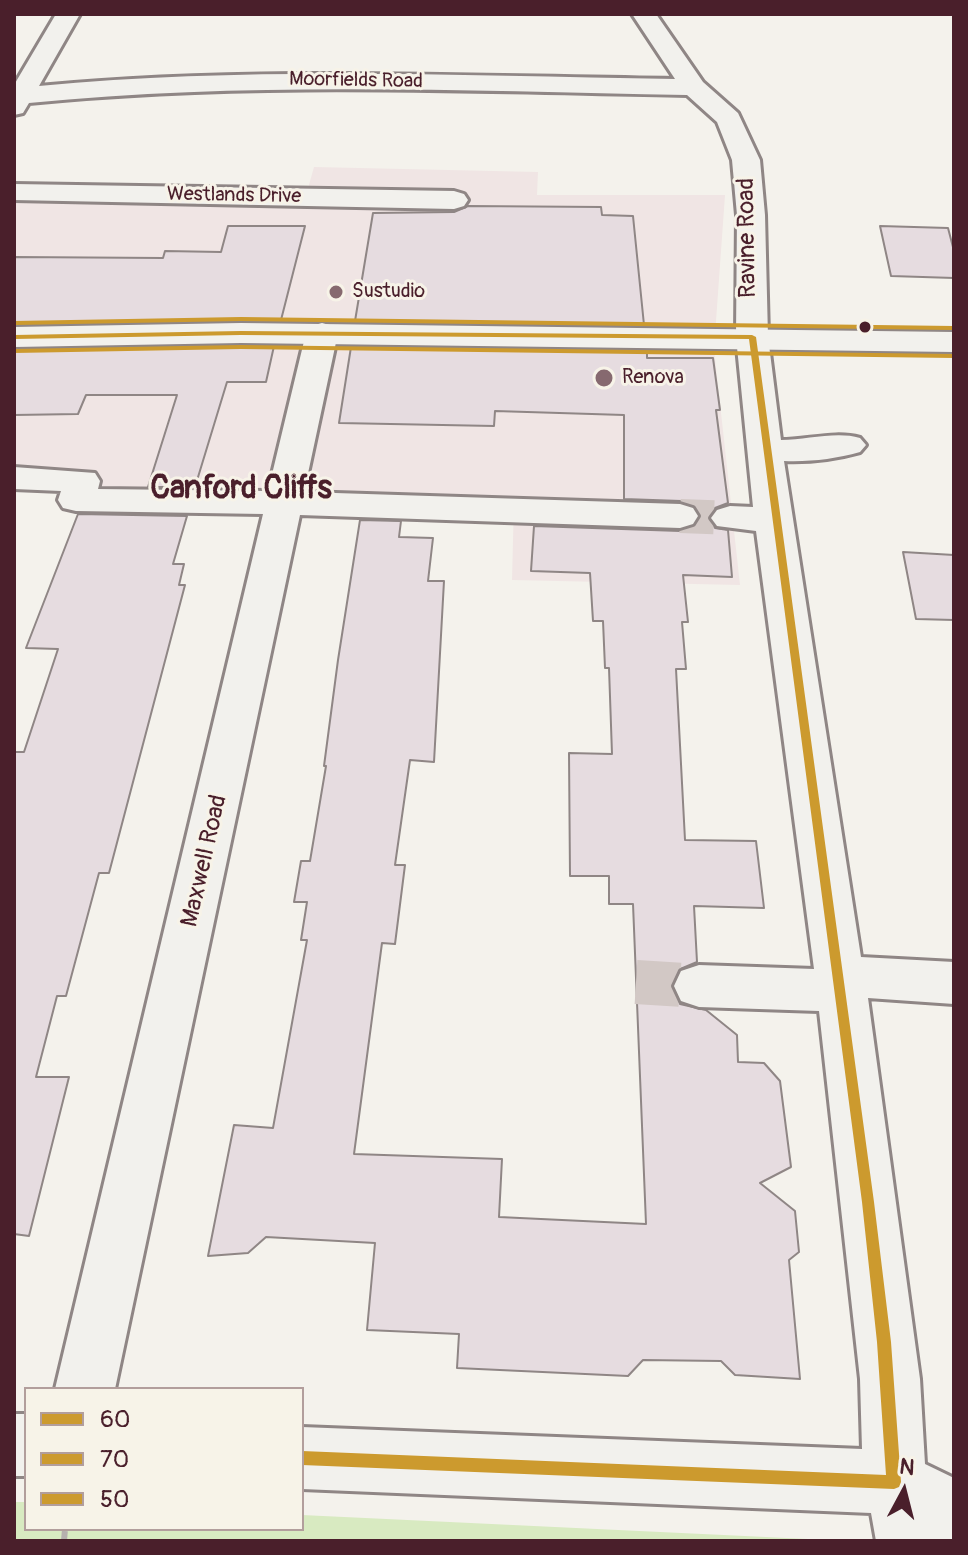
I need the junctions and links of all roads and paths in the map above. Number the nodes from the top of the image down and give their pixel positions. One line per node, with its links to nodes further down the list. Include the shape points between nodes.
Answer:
1 (68, 14): 4 (street)
2 (644, 14): 3 (street, Ravine Road)
3 (694, 87): 4 (street, Moorfields Road, via 277,80 132,85); 9 (street, Ravine Road, via 729,119 746,160)
4 (16, 102)
5 (14, 192): 6 (street, Westlands Drive)
6 (454, 200)
7 (322, 333): 8 (street); 9 (street); 14 (street, Maxwell Road)
8 (14, 337)
9 (752, 337): 10 (street); 12 (street, Ravine Road)
10 (954, 342)
11 (848, 445): 12 (street)
12 (765, 450): 16 (street, Ravine Road, via 752,519)
13 (14, 478): 14 (street, via 82,481 76,500)
14 (284, 503): 15 (street); 19 (street, Maxwell Road)
15 (680, 516)
16 (841, 983): 17 (street); 18 (street); 21 (street, Ravine Road)
17 (954, 983)
18 (699, 986)
19 (85, 1387)
20 (304, 1458): 21 (street)
21 (911, 1511)

